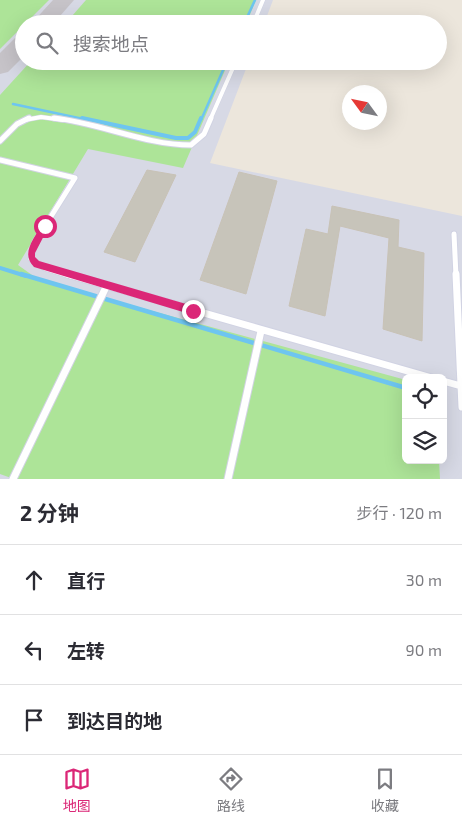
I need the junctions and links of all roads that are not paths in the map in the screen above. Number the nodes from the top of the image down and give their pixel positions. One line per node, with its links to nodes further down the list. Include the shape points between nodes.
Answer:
1 (263, 0): 2 (lane)
2 (257, 15)
3 (232, 70): 4 (lane, via 204,134 191,145 173,145 40,116 22,120)
4 (0, 141)
5 (0, 160): 7 (lane, via 75,178 35,242 31,259 45,268)
6 (454, 234): 11 (lane)
7 (107, 285): 8 (lane); 13 (lane)
8 (262, 331): 9 (lane); 14 (lane)
9 (418, 374)
10 (447, 382): 11 (lane)
11 (461, 386): 12 (lane)
12 (462, 406)
13 (13, 479)
14 (228, 479)

